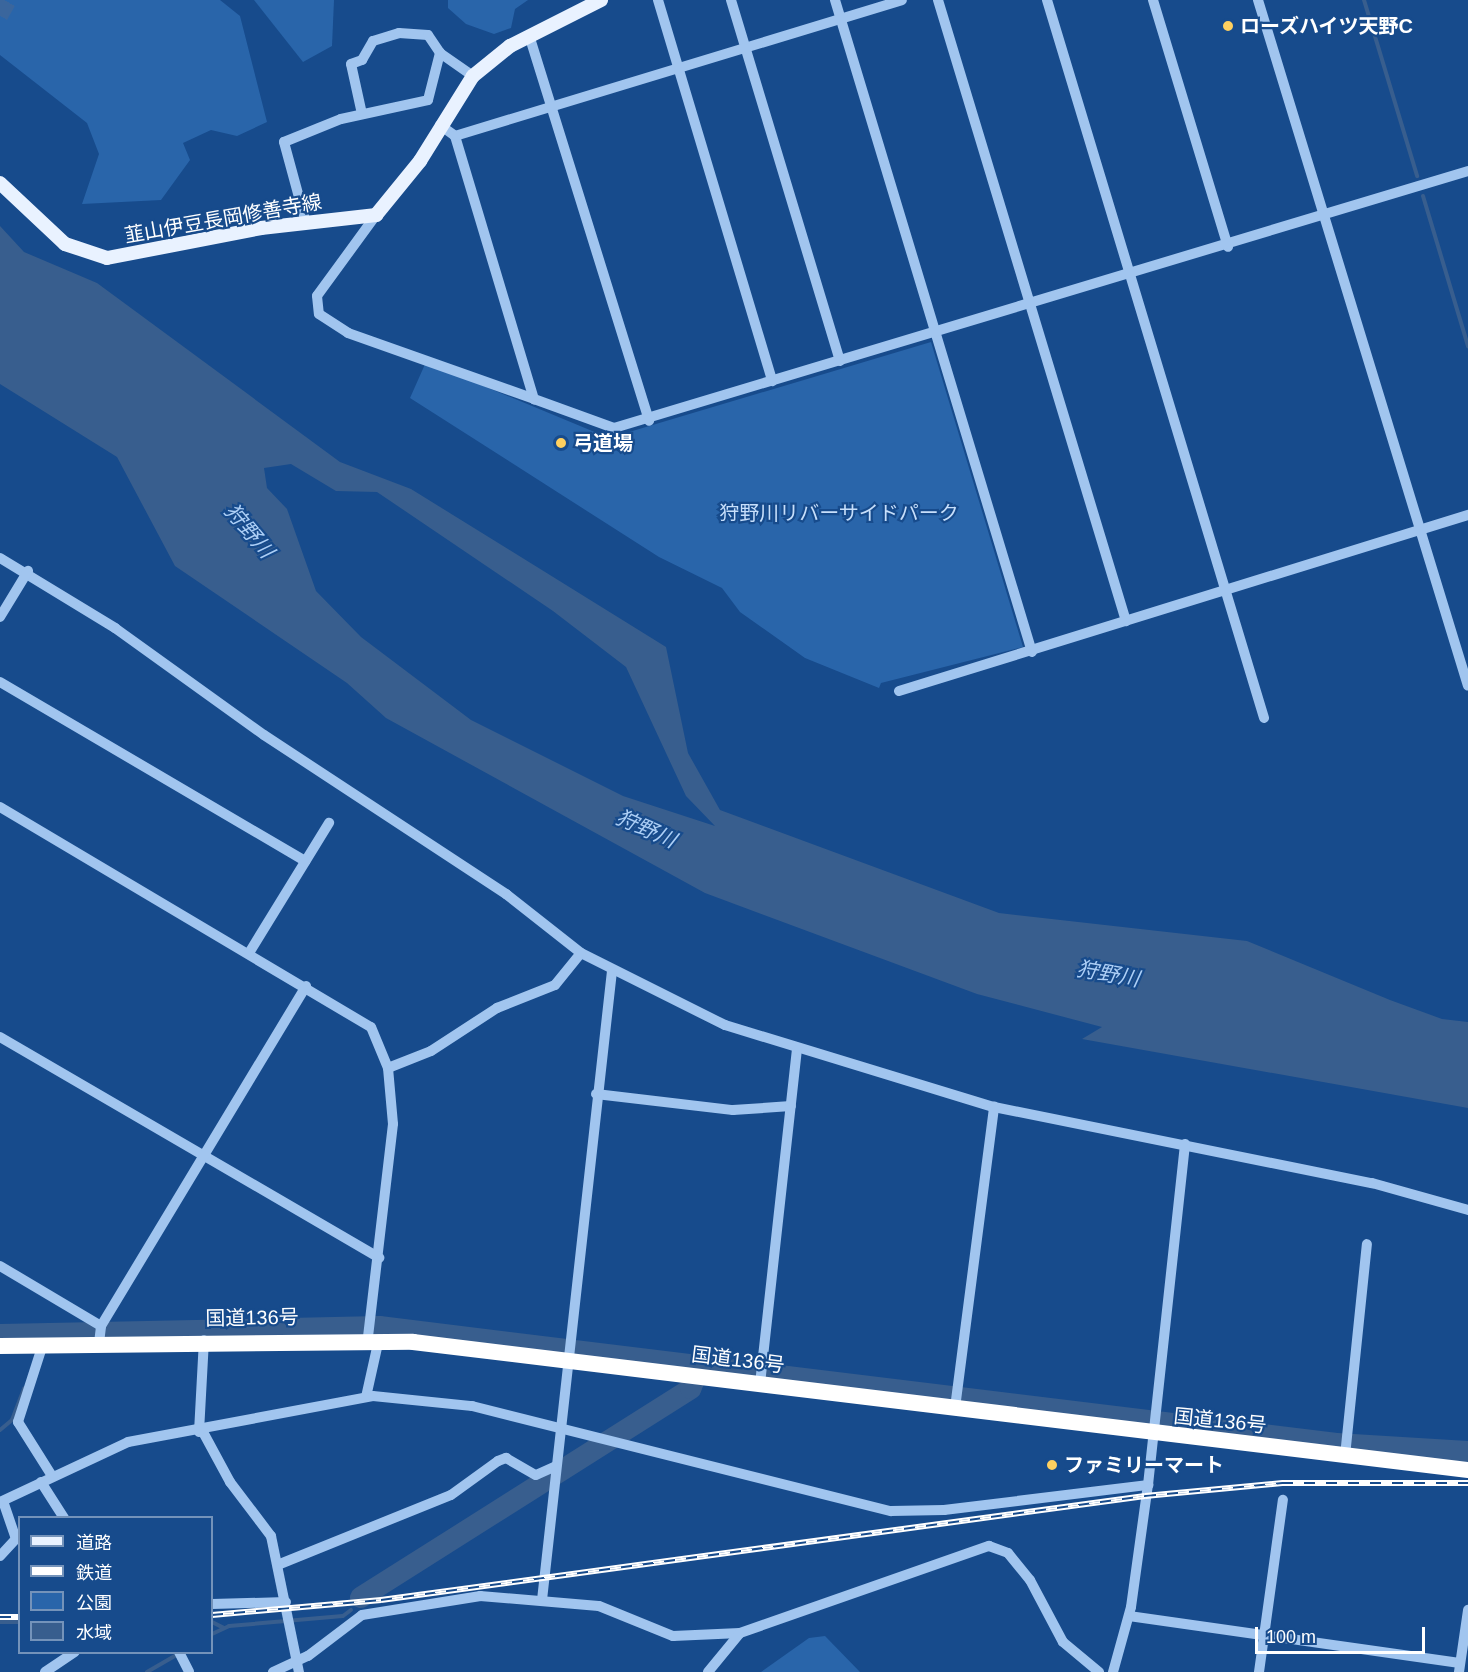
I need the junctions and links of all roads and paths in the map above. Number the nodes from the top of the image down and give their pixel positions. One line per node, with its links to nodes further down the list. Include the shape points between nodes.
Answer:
1 (601, 0): 11 (main road)
2 (658, 0): 14 (street)
3 (731, 0): 12 (street)
4 (835, 0): 10 (street)
5 (902, 0): 10 (street)
6 (938, 0): 27 (street)
7 (1047, 0): 26 (street)
8 (1153, 0): 25 (street)
9 (1258, 0): 23 (street)
10 (841, 20): 12 (street); 28 (street)
11 (529, 36): 15 (main road); 16 (street)
12 (746, 49): 14 (street); 29 (street)
13 (440, 52): 15 (street); 17 (street, via 428,100); 17 (street, via 428,36 399,33 373,41 362,60 351,64)
14 (678, 69): 16 (street); 30 (street)
15 (473, 75): 18 (main road)
16 (551, 107): 19 (street); 32 (street)
17 (362, 114): 24 (street, via 284,142)
18 (440, 125): 19 (street); 22 (main road, via 420,161)
19 (455, 136): 31 (street)
20 (1468, 171): 23 (street)
21 (0, 183): 24 (main road, 韮山伊豆長岡修善寺線, via 51,234 94,256 120,258)
22 (376, 215): 24 (main road, 韮山伊豆長岡修善寺線); 31 (street, via 315,301 319,314 348,333)
23 (1325, 215): 25 (street); 34 (street)
24 (306, 222)
25 (1228, 247): 26 (street)
26 (1130, 276): 27 (street); 37 (street)
27 (1031, 304): 28 (street); 39 (street)
28 (936, 333): 29 (street); 40 (street)
29 (840, 361): 30 (street)
30 (772, 381): 32 (street)
31 (534, 399): 32 (street, via 610,427)
32 (649, 421)
33 (1468, 515): 34 (street)
34 (1419, 529): 37 (street); 42 (street)
35 (0, 558): 36 (street)
36 (28, 571): 38 (street); 49 (street, via 506,894)
37 (1225, 591): 39 (street); 44 (street)
38 (0, 617)
39 (1126, 621): 40 (street)
40 (1032, 652): 43 (street)
41 (0, 682): 47 (street)
42 (1468, 686)
43 (899, 691)
44 (1264, 718)
45 (0, 807): 48 (street)
46 (329, 824): 47 (street)
47 (305, 861): 48 (street)
48 (249, 953): 51 (street)
49 (581, 953): 50 (street); 54 (street, via 555,985 497,1008 431,1051)
50 (612, 971): 53 (street, via 725,1025); 55 (street)
51 (306, 986): 54 (street, via 371,1027); 59 (street)
52 (0, 1036): 59 (street)
53 (797, 1050): 56 (street); 57 (street)
54 (388, 1068): 62 (street, via 393,1128)
55 (596, 1094): 56 (street, via 732,1110); 69 (street)
56 (791, 1106): 70 (street)
57 (994, 1107): 58 (street); 72 (street)
58 (1185, 1144): 60 (street, via 1372,1183); 73 (street)
59 (202, 1155): 62 (street); 64 (street)
60 (1468, 1210)
61 (1367, 1244): 76 (street)
62 (379, 1258): 65 (street)
63 (0, 1266): 64 (street)
64 (100, 1334): 66 (highway, 国道136号); 67 (highway, 国道136号)
65 (373, 1339): 66 (highway, 国道136号); 69 (highway, 国道136号); 71 (street)
66 (204, 1340): 75 (street)
67 (43, 1344): 68 (highway, 国道136号); 79 (street, via 18,1422)
68 (0, 1346)
69 (567, 1358): 70 (highway, 国道136号); 74 (street)
70 (760, 1384): 72 (highway, 国道136号)
71 (366, 1397): 74 (street, via 472,1406); 75 (street)
72 (955, 1408): 73 (highway, 国道136号)
73 (1155, 1423): 76 (highway, 国道136号); 81 (street)
74 (560, 1430): 77 (street); 81 (street, via 891,1511 944,1510)
75 (201, 1432): 79 (street, via 128,1442); 86 (street, via 230,1482 265,1523)
76 (1345, 1456): 78 (highway, 国道136号)
77 (556, 1466): 86 (street, via 536,1475 506,1458 452,1495); 87 (street)
78 (1468, 1470)
79 (52, 1476): 80 (street)
80 (42, 1482): 83 (street); 84 (street)
81 (1148, 1485): 91 (street)
82 (1283, 1500): 93 (street)
83 (1, 1501): 85 (street, via 16,1539)
84 (63, 1516)
85 (0, 1556)
86 (280, 1564): 88 (street)
87 (542, 1600): 92 (street, via 598,1606 660,1634); 96 (street, via 480,1596 371,1612)
88 (286, 1602): 89 (street); 96 (street)
89 (213, 1604)
90 (1468, 1610): 97 (street)
91 (1129, 1616): 93 (street); 103 (street)
92 (740, 1633): 101 (street); 102 (street, via 905,1579 977,1549 999,1547 1030,1580 1063,1642)
93 (1264, 1635): 97 (street); 104 (street)
94 (73, 1654): 98 (street)
95 (181, 1655): 99 (street)
96 (297, 1667): 100 (street)
97 (1460, 1667)
98 (45, 1672)
99 (189, 1672)
100 (273, 1672)
101 (708, 1672)
102 (1099, 1672)
103 (1113, 1672)
104 (1259, 1672)

